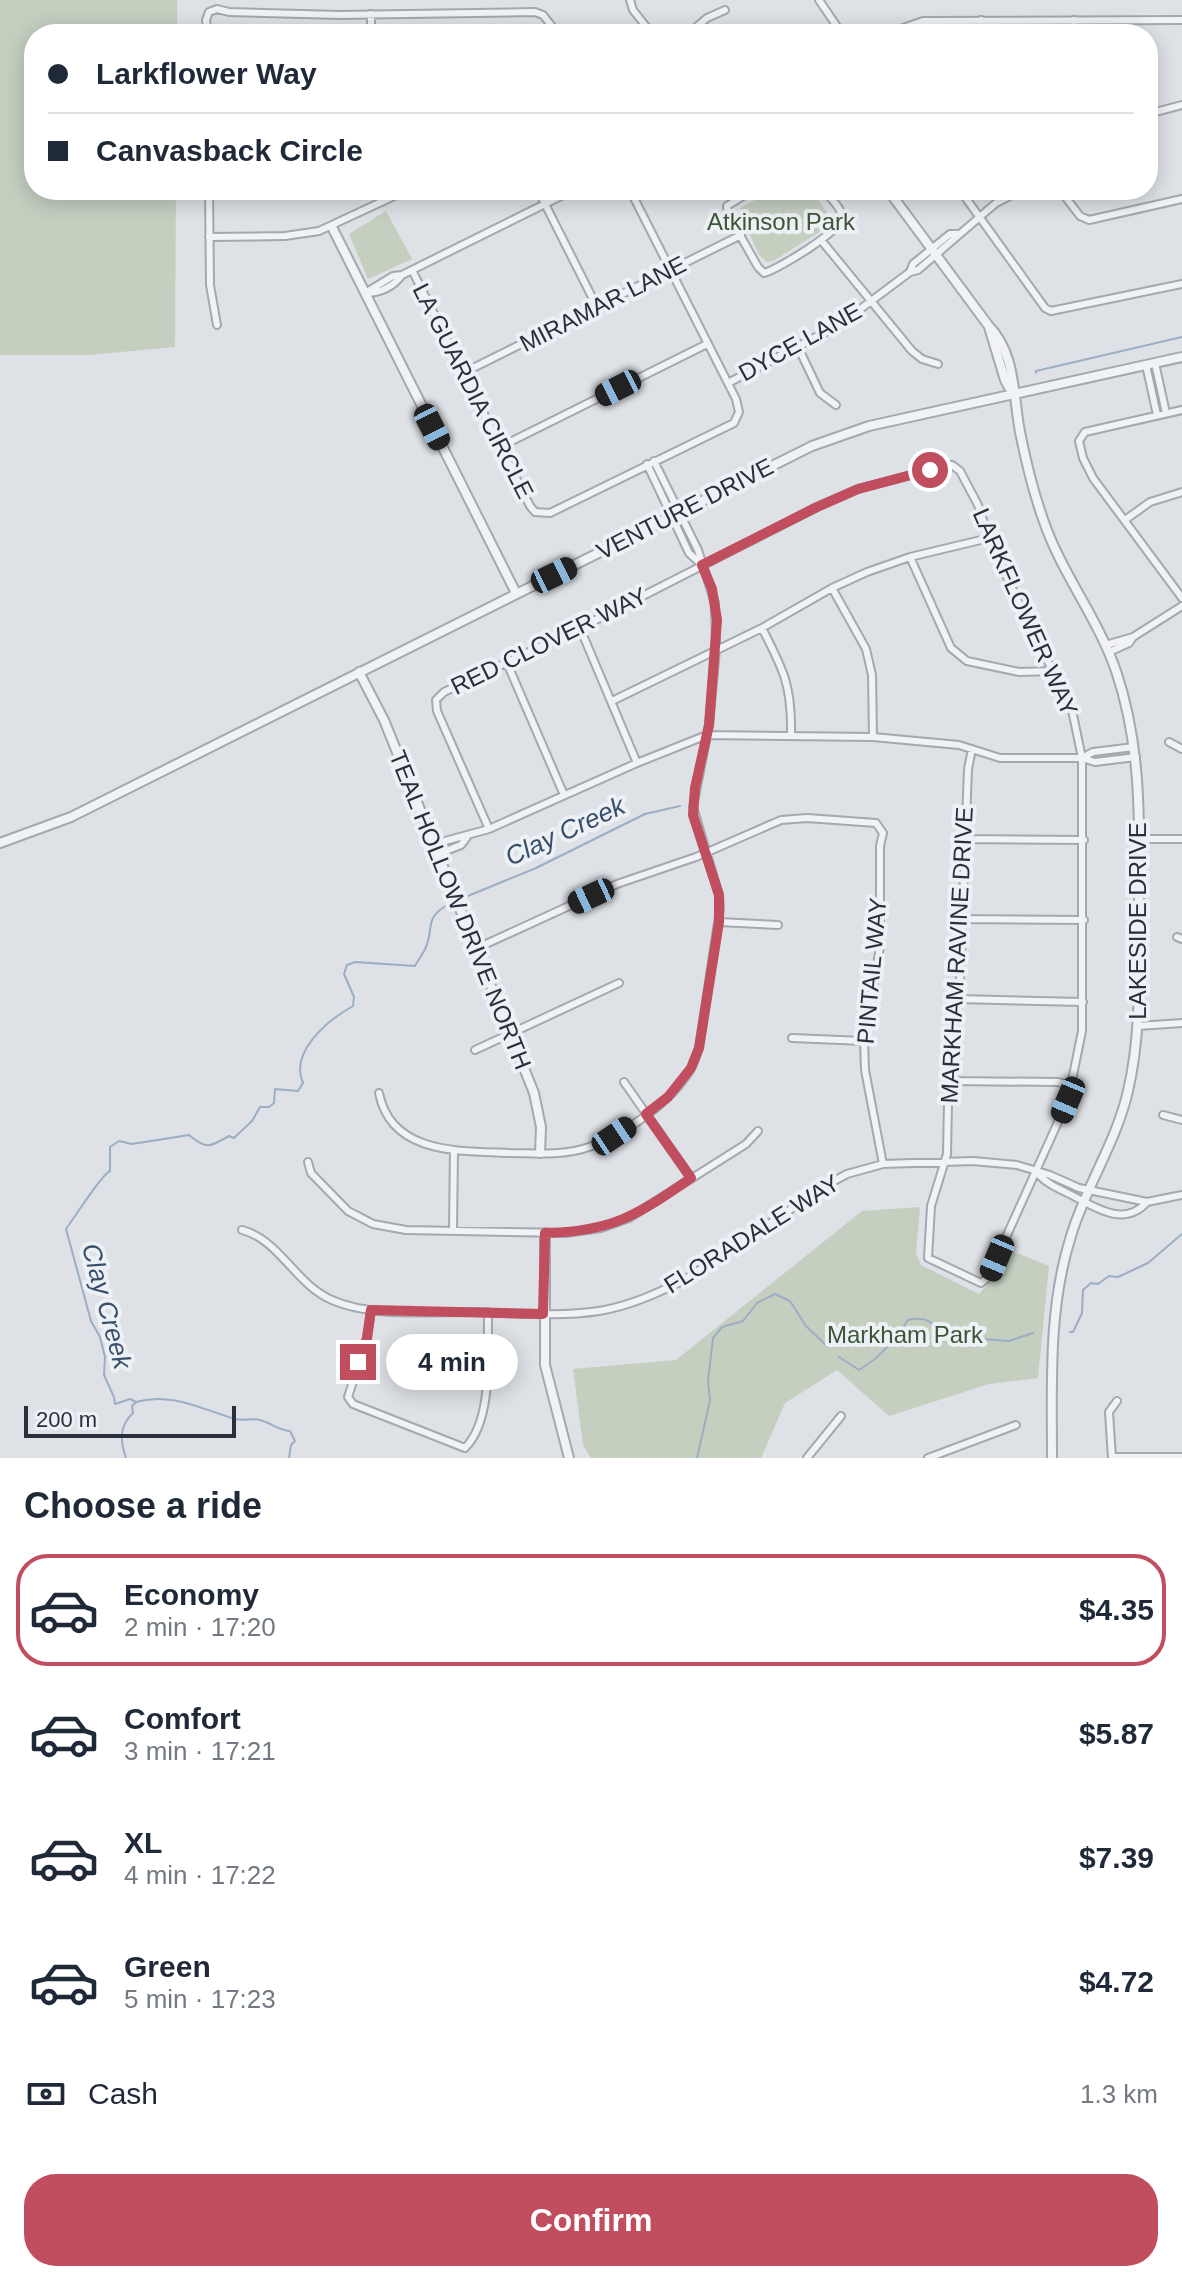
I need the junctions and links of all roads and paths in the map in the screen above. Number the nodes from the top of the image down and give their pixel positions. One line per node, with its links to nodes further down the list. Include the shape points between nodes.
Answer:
1 (630, 0): 11 (street)
2 (819, 0): 13 (street)
3 (725, 10): 12 (street)
4 (371, 14): 8 (street, via 217,9 209,12); 9 (street); 10 (street, via 535,12)
5 (981, 20): 6 (street); 14 (street); 15 (street)
6 (1074, 20): 7 (street); 16 (street)
7 (1182, 20)
8 (207, 24)
9 (371, 24)
10 (550, 24)
11 (644, 24)
12 (700, 24)
13 (835, 24)
14 (914, 24)
15 (981, 24)
16 (1074, 24)
17 (1182, 105): 18 (street)
18 (1158, 111)
19 (1182, 199): 30 (street, via 1089,220)
20 (209, 200): 36 (street)
21 (386, 200): 31 (street)
22 (543, 200): 32 (street)
23 (553, 200): 32 (street)
24 (635, 200): 40 (street, LA GUARDIA CIRCLE)
25 (737, 200): 35 (street, via 727,206)
26 (832, 200): 37 (street, via 842,218)
27 (896, 200): 38 (street, LAKESIDE DRIVE)
28 (967, 200): 33 (street)
29 (1002, 200): 33 (street)
30 (1068, 200)
31 (382, 202): 34 (street)
32 (545, 204): 39 (street); 44 (street)
33 (979, 216): 38 (street); 41 (street, via 1051,311)
34 (332, 227): 36 (street, via 300,234); 42 (street)
35 (741, 235): 37 (street, via 764,273); 40 (street, MIRAMAR LANE)
36 (209, 237): 45 (street)
37 (821, 240): 43 (street)
38 (934, 251): 43 (street, DYCE LANE); 53 (street, LAKESIDE DRIVE, via 1000,337 1013,378)
39 (412, 270): 42 (street); 51 (street, LA GUARDIA CIRCLE)
40 (671, 270): 44 (street, MIRAMAR LANE); 46 (street, LA GUARDIA CIRCLE)
41 (1182, 284)
42 (365, 293): 67 (street)
43 (872, 302): 47 (street, DYCE LANE); 49 (street, via 912,351)
44 (597, 307): 51 (street, MIRAMAR LANE)
45 (217, 325)
46 (707, 344): 52 (street, LA GUARDIA CIRCLE); 58 (street)
47 (798, 347): 52 (street, DYCE LANE); 54 (street, via 820,393)
48 (1182, 357): 50 (street, VENTURE DRIVE)
49 (938, 364)
50 (1150, 364): 53 (street, VENTURE DRIVE); 56 (street); 57 (street)
51 (465, 372): 58 (street, LA GUARDIA CIRCLE)
52 (728, 383): 59 (street, LA GUARDIA CIRCLE, via 739,407 734,423)
53 (1012, 394): 61 (street, VENTURE DRIVE, via 846,433); 73 (street, LAKESIDE DRIVE, via 1046,527)
54 (836, 405)
55 (1182, 410): 56 (street)
56 (1166, 413): 57 (street)
57 (1157, 415): 62 (street, via 1080,435 1080,449 1093,478)
58 (500, 447): 59 (street, LA GUARDIA CIRCLE, via 530,506 543,514)
59 (650, 463): 61 (street)
60 (1182, 492): 62 (street, via 1150,502)
61 (675, 514): 65 (street, via 689,553); 67 (street, VENTURE DRIVE)
62 (1125, 520): 68 (street)
63 (989, 538): 64 (street); 65 (street, LARKFLOWER WAY, via 960,471 940,465 858,489); 75 (street, LARKFLOWER WAY)
64 (910, 557): 66 (street); 75 (street, via 951,648 967,661 1019,672)
65 (702, 565): 70 (street, RED CLOVER WAY); 72 (street, via 715,603)
66 (832, 588): 71 (street); 80 (street, via 866,649)
67 (516, 593): 76 (street, VENTURE DRIVE)
68 (1182, 598)
69 (1182, 606): 73 (street, via 1129,643)
70 (580, 628): 74 (street, RED CLOVER WAY); 77 (street)
71 (762, 628): 72 (street); 79 (street, via 787,679)
72 (716, 649): 77 (street); 78 (street)
73 (1108, 649): 82 (street, LAKESIDE DRIVE)
74 (507, 663): 88 (street); 89 (street, RED CLOVER WAY, via 436,700)
75 (1054, 671): 86 (street, LARKFLOWER WAY, via 1072,710)
76 (359, 672): 95 (street, VENTURE DRIVE, via 71,817); 96 (street, TEAL HOLLOW DRIVE NORTH)
77 (612, 701): 87 (street)
78 (707, 735): 79 (street); 87 (street); 98 (street, via 693,807)
79 (791, 735): 80 (street)
80 (873, 737): 83 (street)
81 (1169, 742): 84 (street)
82 (1134, 747): 85 (street, LAKESIDE DRIVE); 86 (street)
83 (972, 749): 86 (street, via 1000,758); 91 (street, MARKHAM RAVINE DRIVE)
84 (1182, 749)
85 (1136, 757): 86 (street, via 1095,762); 92 (street, LAKESIDE DRIVE)
86 (1082, 758): 94 (street, LARKFLOWER WAY)
87 (637, 763): 88 (street)
88 (564, 795): 89 (street)
89 (489, 829): 90 (street)
90 (467, 837): 96 (street); 97 (street)
91 (966, 839): 94 (street); 99 (street, MARKHAM RAVINE DRIVE)
92 (1139, 839): 93 (street); 108 (street, LAKESIDE DRIVE)
93 (1182, 839)
94 (1084, 840): 100 (street, LARKFLOWER WAY)
95 (0, 843)
96 (434, 844): 97 (street, TEAL HOLLOW DRIVE NORTH)
97 (438, 854): 103 (street, TEAL HOLLOW DRIVE NORTH)
98 (705, 854): 101 (street, via 719,895); 103 (street, via 617,884); 111 (street, PINTAIL WAY, via 793,818 880,826 880,947)
99 (963, 919): 100 (street); 105 (street, MARKHAM RAVINE DRIVE)
100 (1084, 920): 106 (street, LARKFLOWER WAY)
101 (719, 922): 102 (street); 117 (street, via 699,1048 668,1097)
102 (778, 925)
103 (475, 949): 109 (street, TEAL HOLLOW DRIVE NORTH)
104 (619, 983): 109 (street)
105 (957, 999): 106 (street); 113 (street, MARKHAM RAVINE DRIVE)
106 (1083, 1002): 115 (street, LARKFLOWER WAY)
107 (1182, 1023): 108 (street)
108 (1138, 1026): 128 (street, LAKESIDE DRIVE, via 1123,1109)
109 (509, 1033): 112 (street); 122 (street, TEAL HOLLOW DRIVE NORTH, via 539,1112)
110 (792, 1038): 111 (street)
111 (864, 1041): 125 (street, PINTAIL WAY)
112 (475, 1050)
113 (948, 1081): 115 (street); 124 (street, MARKHAM RAVINE DRIVE)
114 (624, 1082): 117 (street)
115 (1072, 1086): 126 (street, LARKFLOWER WAY)
116 (379, 1093): 121 (street, via 382,1111 402,1131)
117 (646, 1114): 122 (street, via 587,1148); 127 (street)
118 (1163, 1115): 119 (street)
119 (1182, 1120)
120 (758, 1131): 127 (street)
121 (454, 1151): 122 (street); 133 (street)
122 (540, 1153)
123 (308, 1162): 133 (street, via 311,1173 360,1218 390,1228)
124 (946, 1162): 125 (street, FLORADALE WAY); 126 (street, FLORADALE WAY, via 1017,1165); 126 (street, MARKHAM RAVINE DRIVE, via 931,1206 928,1258 981,1283)
125 (883, 1164): 137 (street, FLORADALE WAY, via 832,1182 650,1297 600,1311)
126 (1036, 1173): 128 (street, FLORADALE WAY); 130 (street, FLORADALE WAY)
127 (691, 1178): 134 (street, via 615,1224)
128 (1090, 1190): 130 (street, LAKESIDE DRIVE); 131 (street, FLORADALE WAY)
129 (1182, 1195): 131 (street, FLORADALE WAY)
130 (1084, 1202): 131 (street, FLORADALE WAY, via 1115,1215 1139,1210); 145 (street, LAKESIDE DRIVE, via 1056,1300)
131 (1147, 1202)
132 (242, 1230): 135 (street, FLORADALE WAY, via 258,1234 321,1294)
133 (453, 1230): 134 (street)
134 (545, 1233): 137 (street)
135 (371, 1310): 136 (street, FLORADALE WAY); 136 (street, via 348,1397 353,1404 465,1448 485,1404)
136 (488, 1312): 137 (street, FLORADALE WAY)
137 (543, 1314): 142 (street, via 545,1365)
138 (1117, 1401): 146 (street, via 1109,1412)
139 (841, 1416): 143 (street)
140 (1016, 1425): 144 (street)
141 (1182, 1457): 146 (street)
142 (569, 1458)
143 (807, 1458)
144 (928, 1458)
145 (1052, 1458)
146 (1112, 1458)

